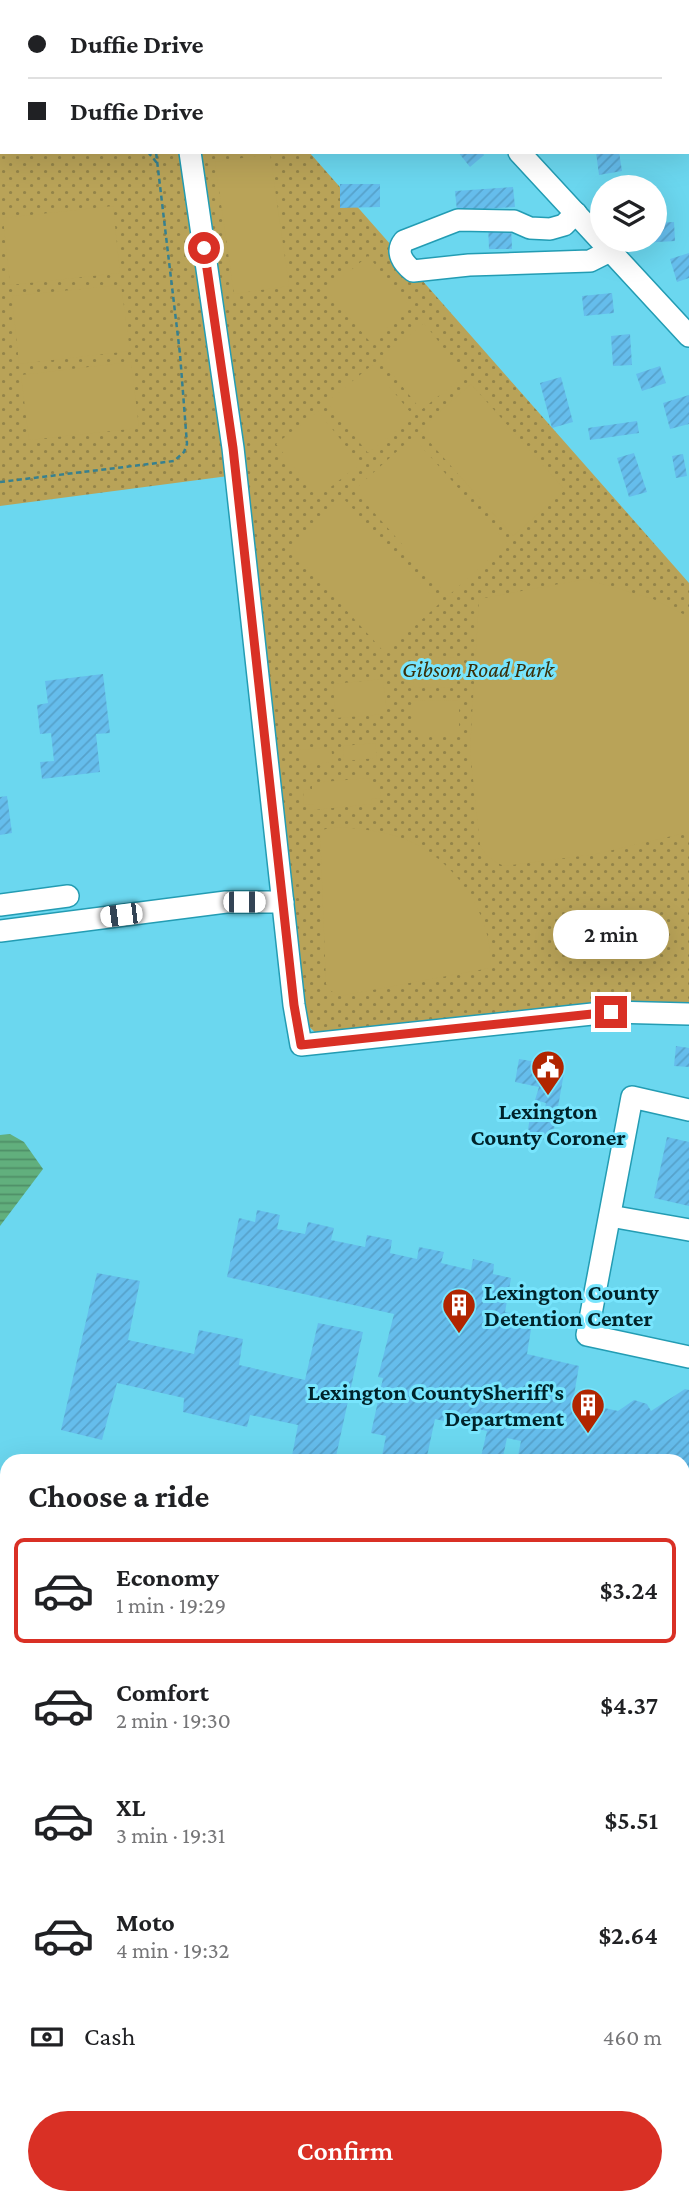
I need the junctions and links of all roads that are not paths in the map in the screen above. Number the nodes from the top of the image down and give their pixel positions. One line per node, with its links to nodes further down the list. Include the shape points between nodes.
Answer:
1 (190, 154): 11 (street, via 233,448)
2 (521, 154): 3 (street)
3 (576, 214): 4 (street, via 565,225); 5 (street)
4 (530, 228): 8 (street, via 528,247); 8 (street, via 514,221 458,220 404,241 400,254 413,271)
5 (590, 229)
6 (608, 252): 8 (street, via 590,261)
7 (611, 252): 9 (street)
8 (535, 264)
9 (689, 336)
10 (68, 896): 12 (street)
11 (283, 902): 13 (street, via 215,903); 14 (street, via 301,1045 611,1012)
12 (0, 905)
13 (0, 931)
14 (689, 1014)
15 (689, 1110): 16 (street, via 632,1097)
16 (610, 1216): 17 (street); 18 (street, via 587,1335)
17 (689, 1230)
18 (689, 1357)

